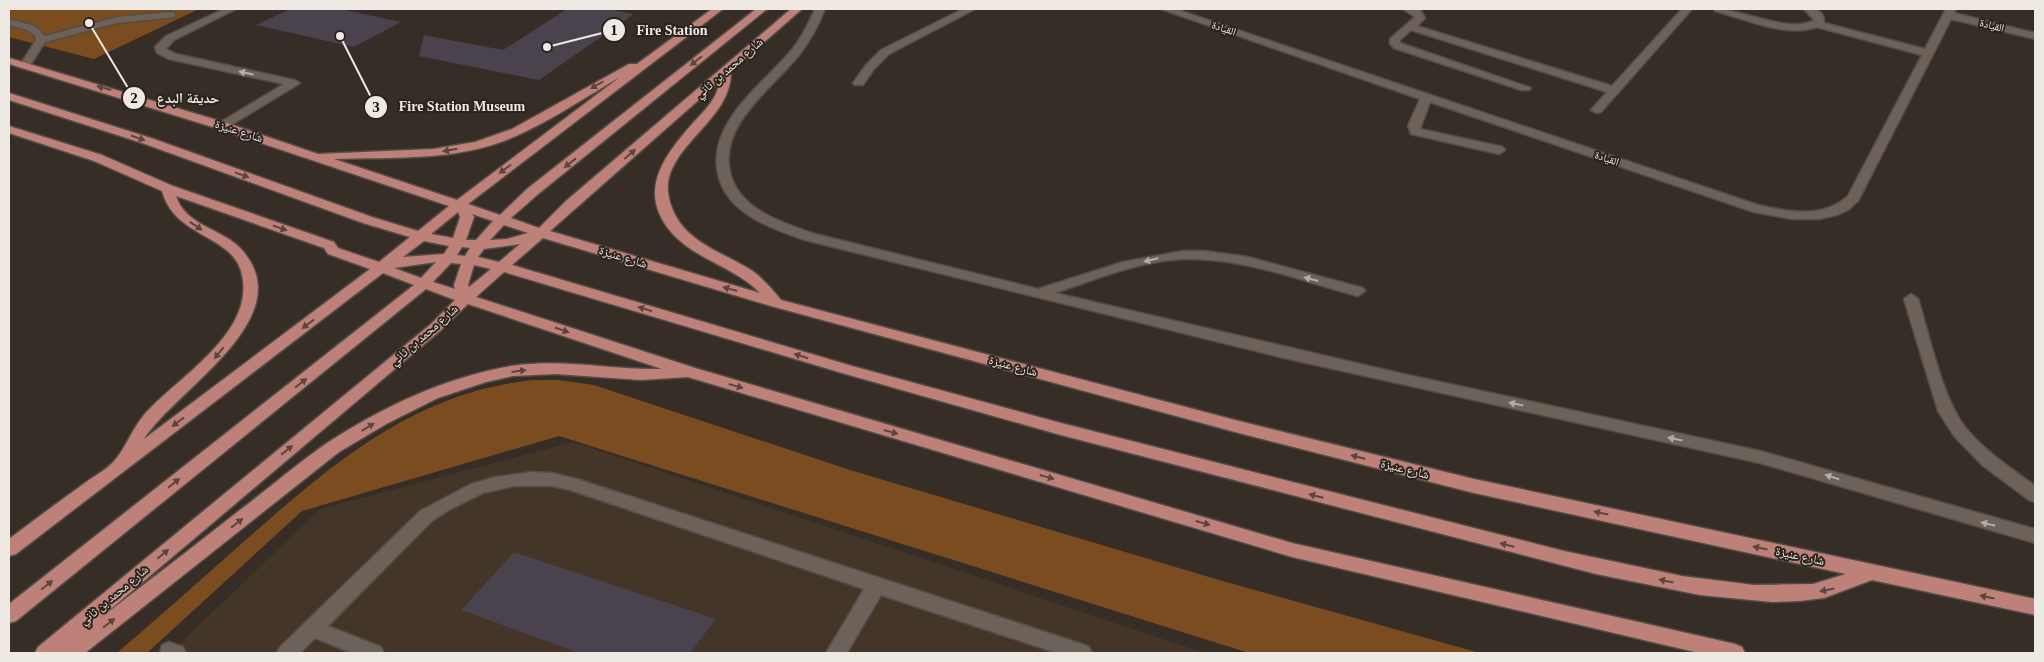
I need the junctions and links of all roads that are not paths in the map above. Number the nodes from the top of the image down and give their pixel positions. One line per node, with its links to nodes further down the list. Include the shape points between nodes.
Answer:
1 (231, 9): 31 (street, one-way to 1, via 294,83 173,57 160,52 160,48 170,38)
2 (718, 9): 21 (main road)
3 (762, 9): 37 (main road, one-way to 37)
4 (797, 9): 24 (main road, شارع محمد بن ثاني)
5 (820, 9): 48 (street, via 802,45 726,132 720,164 736,197 759,216 798,233)
6 (970, 9): 25 (street, via 885,52)
7 (1166, 9): 29 (street, القيادة)
8 (1408, 9): 16 (street, via 1420,18)
9 (1687, 9): 27 (street)
10 (1719, 9): 15 (street, via 1782,25 1803,27)
11 (1809, 9): 15 (street, via 1820,17)
12 (1950, 12): 17 (street, القيادة); 19 (street, القيادة)
13 (171, 15): 18 (street, via 117,20)
14 (9, 22): 18 (street, via 37,31)
15 (1817, 24): 19 (street)
16 (1410, 26): 20 (street); 20 (street, via 1395,39 1395,44)
17 (2035, 36)
18 (40, 40): 23 (street)
19 (1928, 53): 29 (street, القيادة, via 1853,198 1838,210 1810,216 1754,208)
20 (1465, 56): 26 (street); 27 (street)
21 (657, 57): 34 (main road, one-way to 34, via 612,76 548,116 488,142 431,153); 36 (main road, one-way to 36, via 490,180)
22 (9, 61): 23 (main road, شارع عنيزة)
23 (26, 66): 31 (main road, شارع عنيزة, one-way to 23)
24 (726, 72): 38 (main road, شارع محمد بن ثاني, one-way to 24); 51 (main road, via 726,87 683,140 666,168 662,200 670,222 680,233 750,276)
25 (859, 83)
26 (1525, 88)
27 (1614, 90): 30 (street)
28 (9, 96): 39 (main road, one-way to 39)
29 (1427, 97): 33 (street, via 1414,126 1415,131)
30 (1597, 110)
31 (223, 126): 34 (main road, شارع عنيزة)
32 (9, 129): 35 (main road, via 98,158)
33 (1499, 150)
34 (317, 156): 36 (main road, شارع عنيزة)
35 (168, 189): 44 (main road, one-way to 44, via 329,245 333,251); 53 (main road, one-way to 53, via 174,209 232,248 244,261 250,273 248,307 218,355 144,426)
36 (461, 206): 37 (main road, شارع عنيزة); 39 (main road); 40 (main road, via 467,217)
37 (502, 219): 38 (main road, شارع عنيزة); 41 (main road)
38 (541, 233): 41 (main road, via 512,242); 45 (main road, شارع محمد بن ثاني); 51 (main road, شارع عنيزة, one-way to 38)
39 (422, 236): 40 (main road); 44 (main road)
40 (458, 242): 41 (main road); 42 (main road)
41 (480, 244): 43 (main road)
42 (448, 258): 43 (main road); 44 (main road, via 415,258); 46 (main road)
43 (470, 260): 45 (main road); 49 (main road, via 461,285)
44 (381, 267): 46 (main road); 53 (main road, one-way to 53)
45 (502, 267): 49 (main road, شارع محمد بن ثاني); 57 (main road, one-way to 45, via 1834,588 1802,594 1767,594 1690,586 1574,561 1142,452 847,370)
46 (424, 283): 49 (main road); 60 (main road, one-way to 46)
47 (1358, 291): 48 (street, one-way to 48, via 1244,261 1194,255 1140,263)
48 (1038, 294): 55 (street, one-way to 48, via 1955,516 1806,468)
49 (465, 298): 52 (main road, one-way to 52); 62 (main road, شارع محمد بن ثاني, one-way to 49, via 436,327)
50 (1910, 298): 54 (street, via 1944,407 1960,432 1988,461)
51 (776, 303): 57 (main road, شارع عنيزة, one-way to 51, via 1474,486)
52 (689, 372): 63 (main road, one-way to 52, via 333,448 433,393 484,377 539,369 629,374); 68 (main road, one-way to 68, via 1292,550)
53 (122, 463): 56 (main road)
54 (2035, 495)
55 (2035, 536)
56 (9, 549)
57 (1872, 571): 59 (main road, شارع عنيزة, one-way to 57)
58 (878, 585): 61 (street, via 572,484 520,478 481,487 449,501 426,516); 66 (street); 67 (street)
59 (2035, 607)
60 (9, 615)
61 (312, 628): 64 (street); 65 (street)
62 (45, 653)
63 (70, 653)
64 (287, 653)
65 (374, 653)
66 (836, 653)
67 (1082, 653)
68 (1735, 653)

